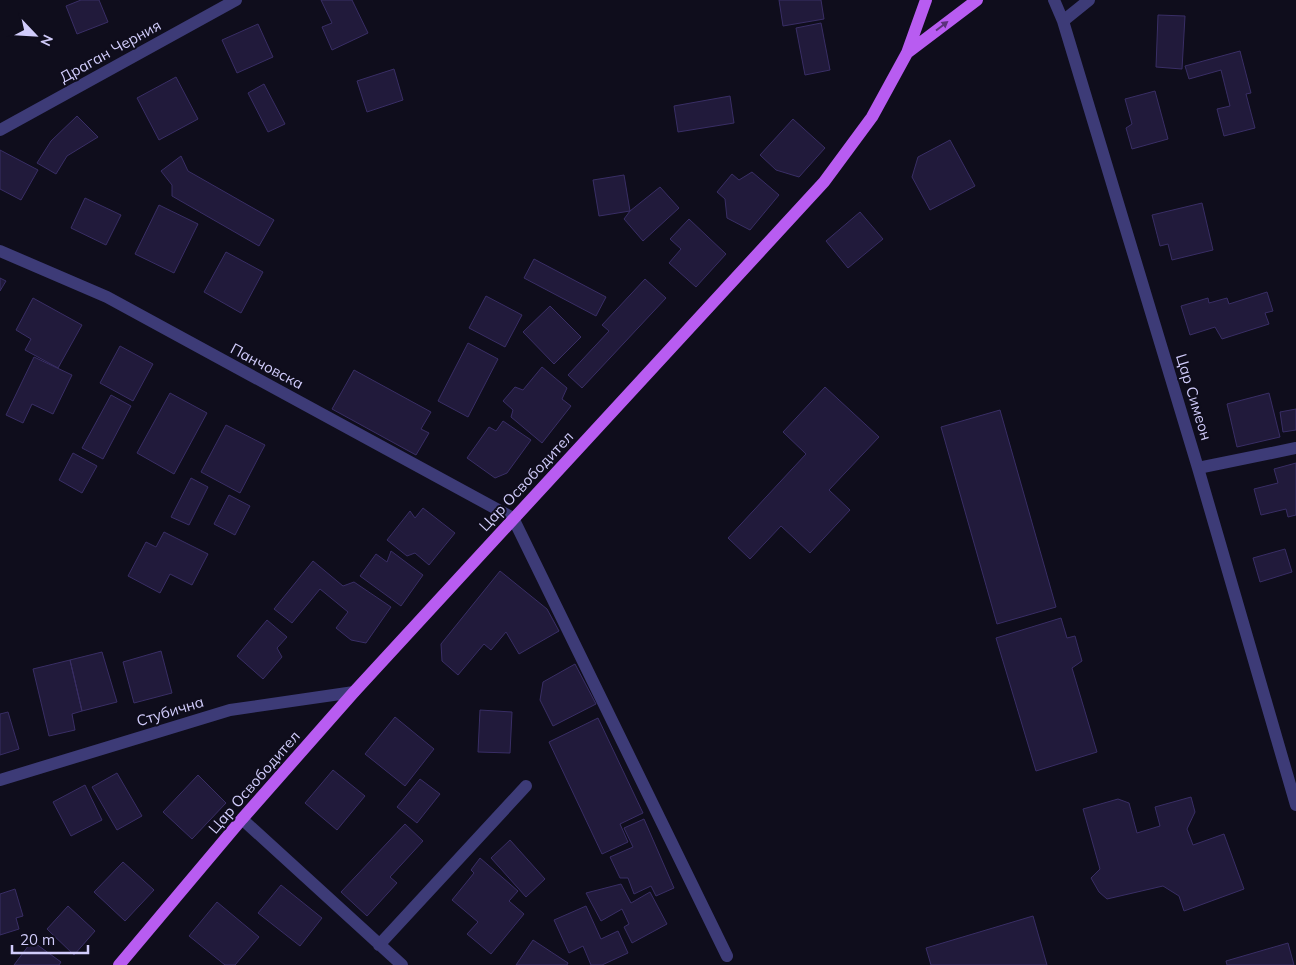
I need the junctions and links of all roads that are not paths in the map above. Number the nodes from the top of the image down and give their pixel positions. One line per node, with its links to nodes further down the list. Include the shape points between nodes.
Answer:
1 (236, 0): 8 (street, Драган Черния)
2 (926, 0): 7 (main road, Цар Освободител)
3 (977, 0): 7 (main road, one-way to 3)
4 (1054, 0): 6 (street, Цар Симеон)
5 (1089, 0): 6 (street)
6 (1063, 20): 11 (street, Цар Симеон)
7 (907, 52): 12 (main road, Цар Освободител, via 872,117 824,182)
8 (0, 130)
9 (0, 251): 12 (street, Панчовска, via 107,297)
10 (1296, 448): 11 (street)
11 (1198, 468): 16 (street, Цар Симеон)
12 (513, 518): 13 (main road, Цар Освободител); 19 (street)
13 (354, 692): 14 (street, Стубична, via 230,710); 17 (main road, Цар Освободител)
14 (0, 780)
15 (526, 786): 18 (street)
16 (1296, 805)
17 (242, 819): 18 (street); 20 (main road, Цар Освободител)
18 (379, 945): 21 (street)
19 (727, 956)
20 (119, 965)
21 (402, 965)

